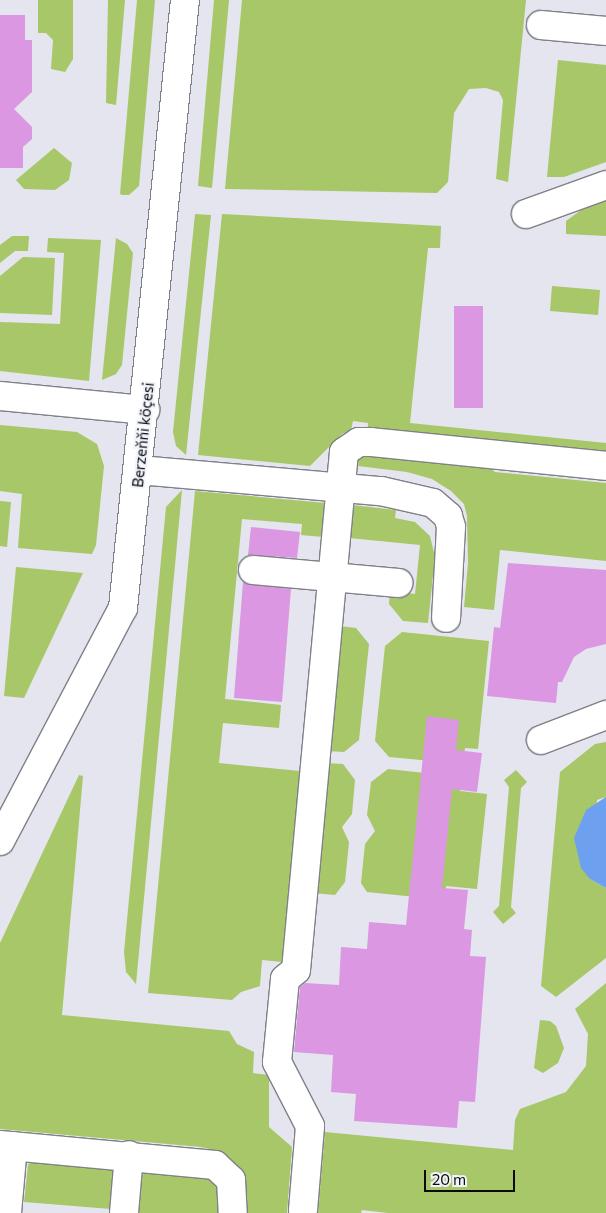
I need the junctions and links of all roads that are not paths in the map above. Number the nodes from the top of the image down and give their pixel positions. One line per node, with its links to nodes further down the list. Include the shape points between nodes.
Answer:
1 (185, 0): 7 (street, Berzeňňi köçesi)
2 (541, 25): 3 (street)
3 (606, 31)
4 (606, 185): 5 (street)
5 (526, 214)
6 (0, 396): 7 (street)
7 (145, 410): 9 (street, Berzeňňi köçesi)
8 (606, 466): 10 (street, via 359,442 344,452)
9 (139, 470): 10 (street); 17 (street, Berzeňňi köçesi, via 123,608)
10 (339, 487): 12 (street); 14 (street, via 416,497 433,503 448,516 452,546)
11 (253, 570): 12 (street)
12 (331, 577): 13 (street); 20 (street, via 296,970 284,979 277,1062 310,1126)
13 (398, 583)
14 (446, 618)
15 (606, 715): 16 (street)
16 (541, 740)
17 (0, 841)
18 (7, 1145): 19 (street); 21 (street)
19 (129, 1155): 22 (street); 23 (street, via 215,1165 231,1180)
20 (302, 1210)
21 (7, 1213)
22 (124, 1213)
23 (233, 1213)

